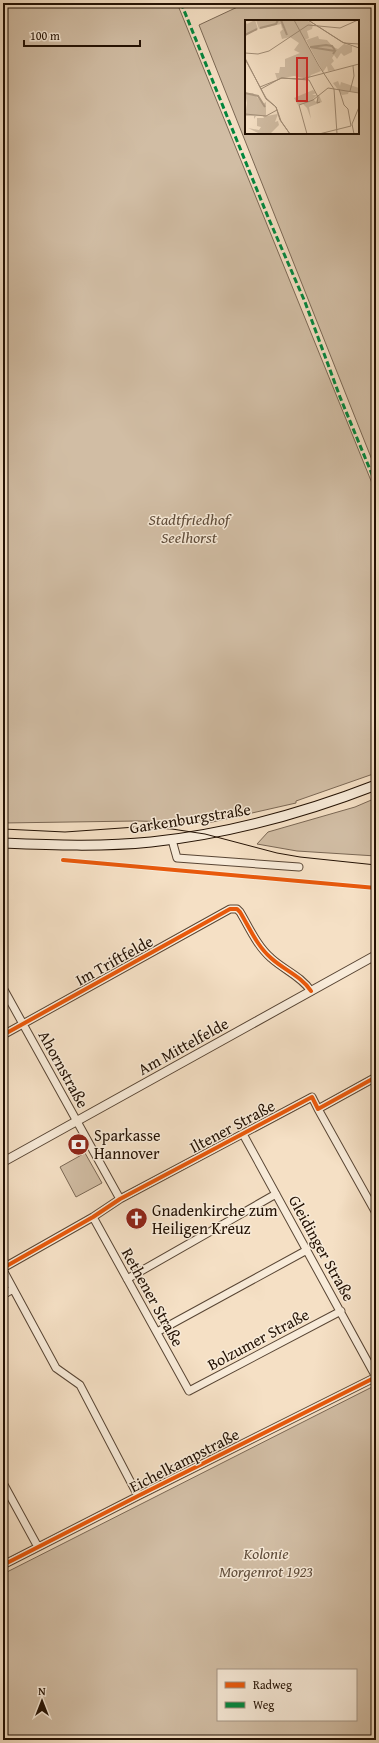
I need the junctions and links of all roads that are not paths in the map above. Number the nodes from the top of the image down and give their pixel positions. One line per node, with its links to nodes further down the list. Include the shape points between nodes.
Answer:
1 (376, 785): 2 (main road, Garkenburgstraße, via 270,820)
2 (172, 840): 3 (main road, Garkenburgstraße, via 114,845); 4 (street, via 177,858)
3 (3, 843)
4 (299, 867)
5 (376, 955): 7 (street, Am Mittelfelde)
6 (3, 988): 8 (street, Ahornstraße)
7 (311, 991): 8 (street, Im Triftfelde, via 306,983 271,959 240,912 237,909 230,909); 12 (street, Am Mittelfelde)
8 (23, 1024): 9 (street, Im Triftfelde); 12 (street, Ahornstraße)
9 (3, 1035)
10 (376, 1077): 11 (street)
11 (318, 1110): 13 (street, Iltener Straße, via 312,1097); 17 (street)
12 (76, 1122): 14 (street, Am Mittelfelde); 16 (street, Ahornstraße)
13 (243, 1134): 15 (street, Gleidinger Straße); 16 (street, Iltener Straße)
14 (3, 1162)
15 (276, 1194): 19 (street, Gleidinger Straße); 21 (street)
16 (120, 1199): 18 (street, Iltener Straße)
17 (376, 1213)
18 (93, 1217): 20 (street, Iltener Straße); 21 (street, Rethener Straße)
19 (307, 1250): 24 (street, Gleidinger Straße); 25 (street)
20 (3, 1269): 22 (street)
21 (127, 1279): 25 (street, Rethener Straße)
22 (13, 1290): 23 (street); 29 (street, via 56,1368 79,1385)
23 (3, 1295)
24 (341, 1311): 26 (street, Gleidinger Straße); 27 (street, Bolzumer Straße)
25 (157, 1332): 27 (street, Rethener Straße)
26 (376, 1377): 29 (street, Eichelkampstraße)
27 (189, 1391)
28 (3, 1484): 30 (street)
29 (138, 1496): 30 (street, Eichelkampstraße)
30 (38, 1547): 31 (street, Eichelkampstraße)
31 (3, 1565)

